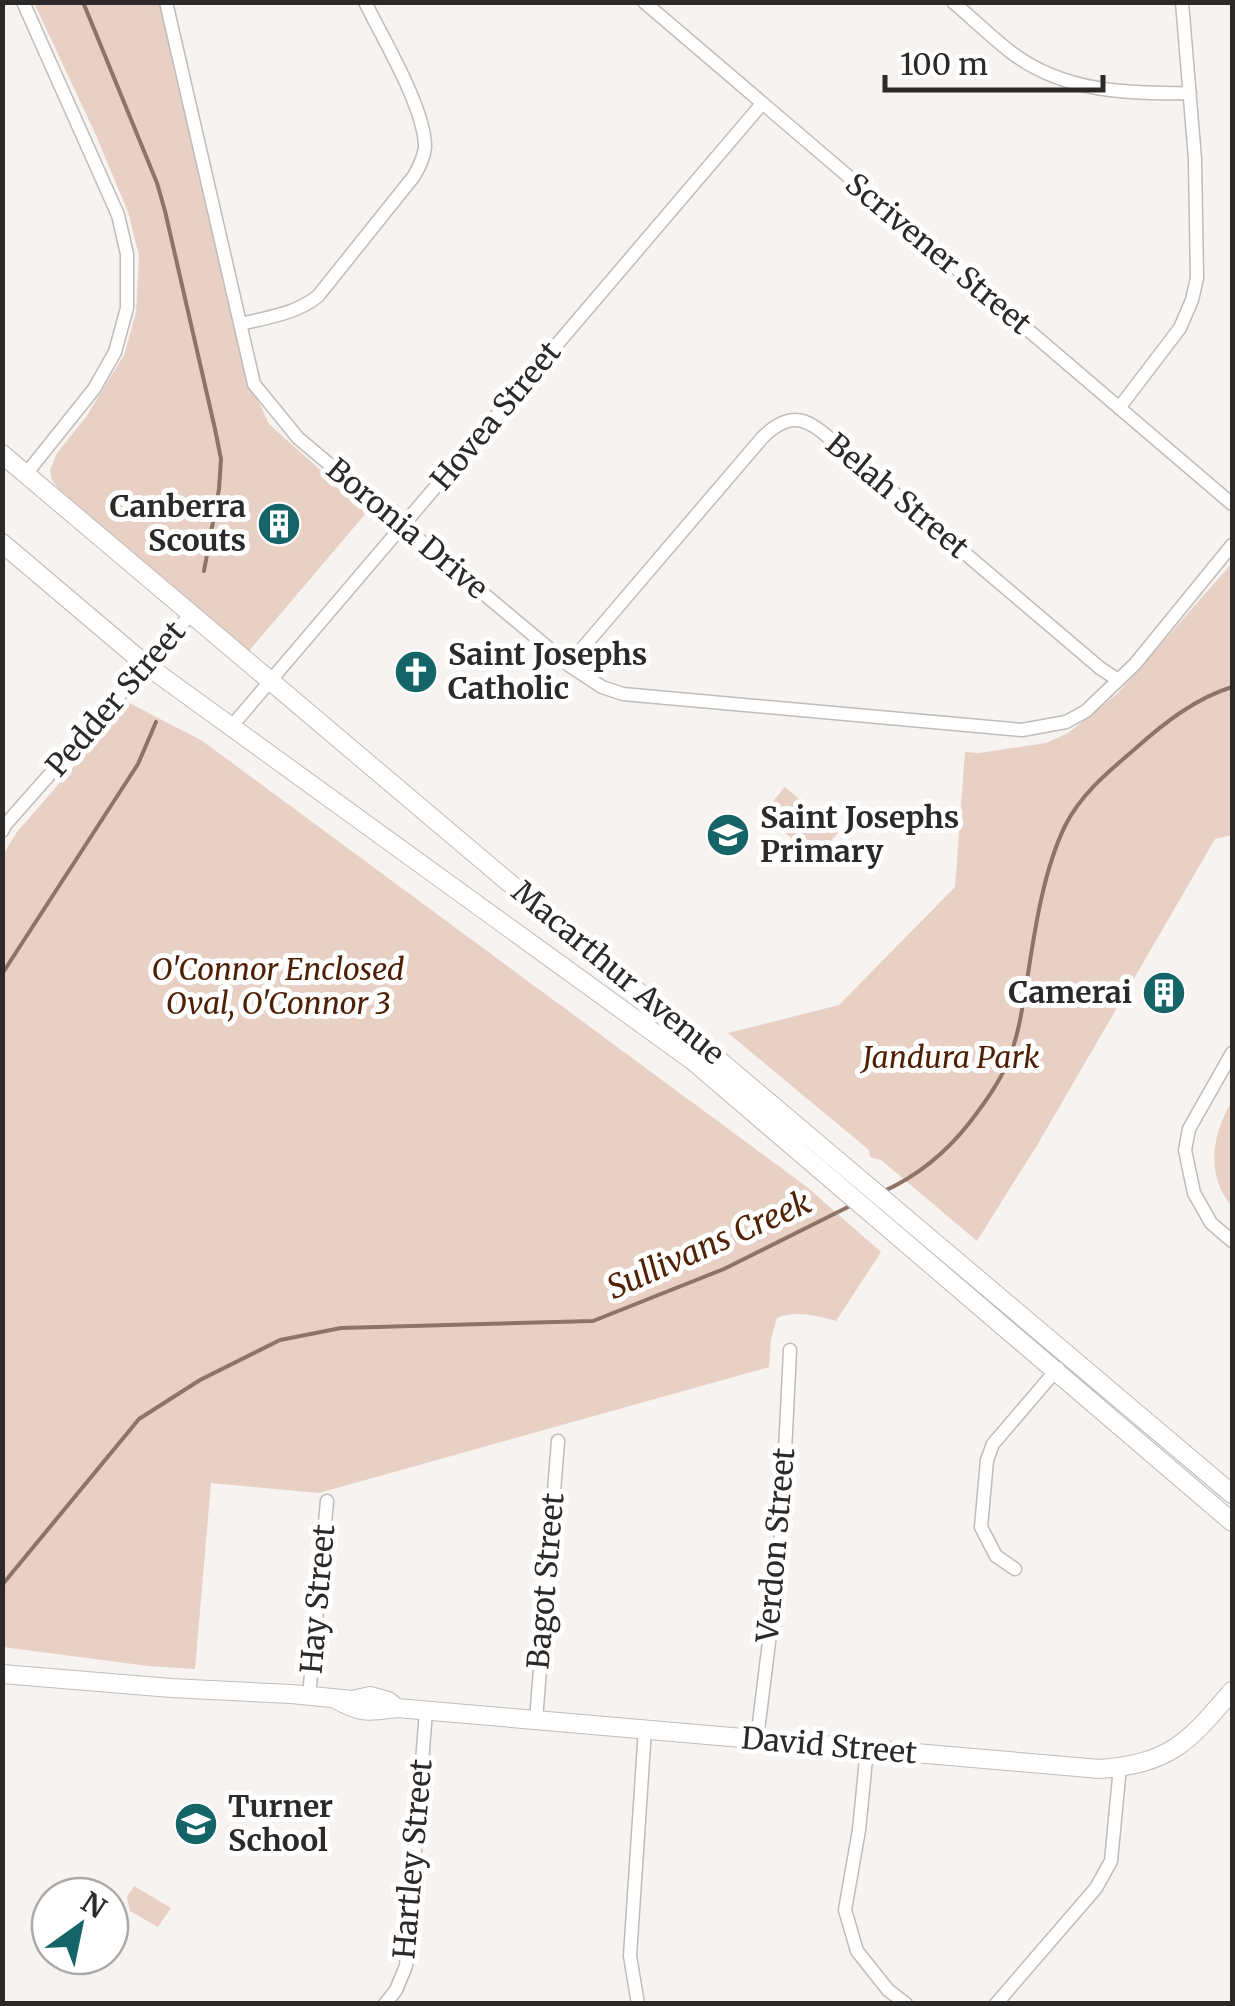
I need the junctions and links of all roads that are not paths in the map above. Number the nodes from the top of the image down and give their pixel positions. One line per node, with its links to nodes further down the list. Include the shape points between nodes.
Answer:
1 (23, 2): 12 (street, via 118,215 128,254 128,308 116,352)
2 (166, 2): 9 (street, Boronia Drive)
3 (365, 2): 9 (street, via 420,118 421,164 318,296 292,312)
4 (644, 2): 8 (street, Scrivener Street)
5 (953, 2): 7 (street, via 1014,55 1051,75 1131,94)
6 (1182, 2): 7 (street)
7 (1190, 93): 10 (street, via 1197,278 1180,328)
8 (761, 104): 10 (street, Scrivener Street); 14 (street, Hovea Street)
9 (242, 324): 14 (street, Boronia Drive, via 254,384 298,438)
10 (1119, 408): 13 (street, Scrivener Street)
11 (2, 454): 12 (main road, Macarthur Avenue)
12 (26, 474): 17 (main road, Macarthur Avenue)
13 (1232, 504)
14 (402, 526): 19 (street, Boronia Drive); 21 (street, Hovea Street)
15 (2, 543): 18 (main road, Macarthur Avenue)
16 (1232, 545): 20 (street, Boronia Drive)
17 (191, 614): 18 (street, Pedder Street); 21 (main road, Macarthur Avenue)
18 (146, 665): 22 (main road, Macarthur Avenue); 23 (street, Pedder Street)
19 (570, 666): 20 (street, Boronia Drive, via 623,694 1022,730 1076,718); 20 (street, Belah Street, via 762,438 792,419 815,427)
20 (1118, 680)
21 (270, 681): 22 (street, Hovea Street); 24 (main road, Macarthur Avenue)
22 (231, 727): 26 (main road, Macarthur Avenue)
23 (4, 825)
24 (704, 1045): 26 (main road); 27 (main road, Macarthur Avenue)
25 (1232, 1052): 28 (street, via 1189,1128 1185,1150 1194,1193 1211,1223)
26 (693, 1061): 27 (main road, Macarthur Avenue)
27 (846, 1178): 30 (main road, Macarthur Avenue, via 892,1204); 30 (main road, Macarthur Avenue, via 871,1212)
28 (1232, 1241)
29 (790, 1350): 42 (street, Verdon Street, via 780,1553)
30 (1063, 1362): 32 (main road, Macarthur Avenue); 34 (main road, Macarthur Avenue); 35 (street, via 987,1460 980,1527 996,1556)
31 (558, 1442): 40 (street, Bagot Street)
32 (1232, 1494)
33 (327, 1502): 38 (street, Hay Street)
34 (1232, 1522)
35 (1016, 1569)
36 (2, 1674): 38 (main road, David Street)
37 (1232, 1691): 44 (main road, David Street, via 1178,1747)
38 (309, 1696): 39 (main road, David Street, via 370,1696 397,1708)
39 (426, 1710): 40 (main road, David Street); 45 (street, Hartley Street, via 406,1966)
40 (536, 1720): 41 (main road, David Street)
41 (645, 1730): 42 (main road, David Street); 46 (street, via 630,1956)
42 (756, 1739): 43 (main road, David Street)
43 (867, 1749): 44 (main road, David Street); 47 (street, via 845,1910 857,1951)
44 (1120, 1768): 48 (street, via 1111,1860 1096,1888)
45 (386, 2004)
46 (638, 2004)
47 (906, 2004)
48 (996, 2004)

